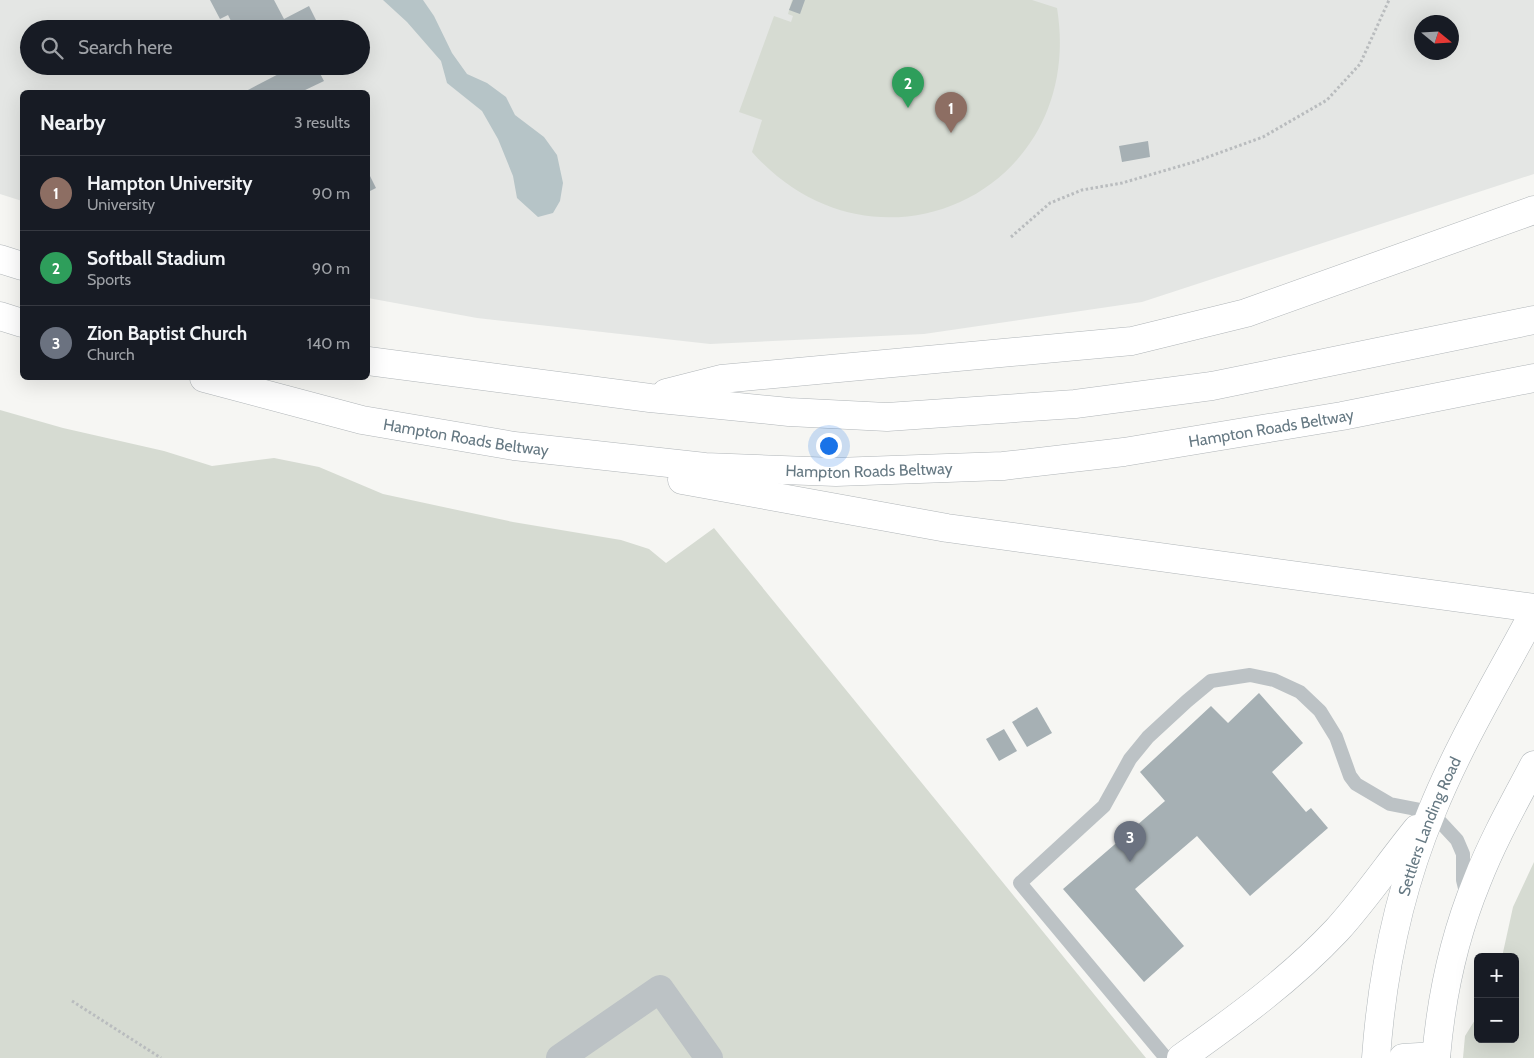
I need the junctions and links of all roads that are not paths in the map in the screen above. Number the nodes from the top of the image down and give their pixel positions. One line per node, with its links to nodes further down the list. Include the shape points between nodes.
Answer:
1 (1534, 210): 12 (main road, via 1246,313 1132,341 721,379)
2 (0, 259): 3 (main road)
3 (20, 265)
4 (0, 316): 6 (main road)
5 (1534, 320): 12 (main road, via 1212,386 1074,404 887,418)
6 (20, 322)
7 (0, 335): 8 (main road)
8 (20, 339)
9 (370, 362): 12 (main road)
10 (1534, 378): 13 (main road, Hampton Roads Beltway, via 1245,433 1003,466 903,471 799,471 696,466)
11 (212, 380): 13 (main road, Hampton Roads Beltway, via 362,420)
12 (650, 398)
13 (514, 446): 14 (main road, via 948,528)
14 (1534, 610): 16 (main road, Settlers Landing Road)
15 (1534, 765): 17 (main road, via 1497,834)
16 (1431, 812): 17 (lane, via 1457,840 1463,854 1463,880); 21 (lane, via 1390,804 1356,784 1336,737 1320,711 1300,692 1274,680 1250,675 1211,681 1148,737 1130,760 1104,806 1020,883); 22 (main road, via 1357,908 1303,964); 23 (main road, Settlers Landing Road, via 1405,886 1392,938 1378,1020)
17 (1469, 902): 18 (main road, via 1448,978)
18 (1436, 1057): 24 (main road)
19 (560, 1058): 20 (street, via 660,989)
20 (709, 1058)
21 (1166, 1058)
22 (1181, 1058)
23 (1376, 1058)
24 (1403, 1058)

